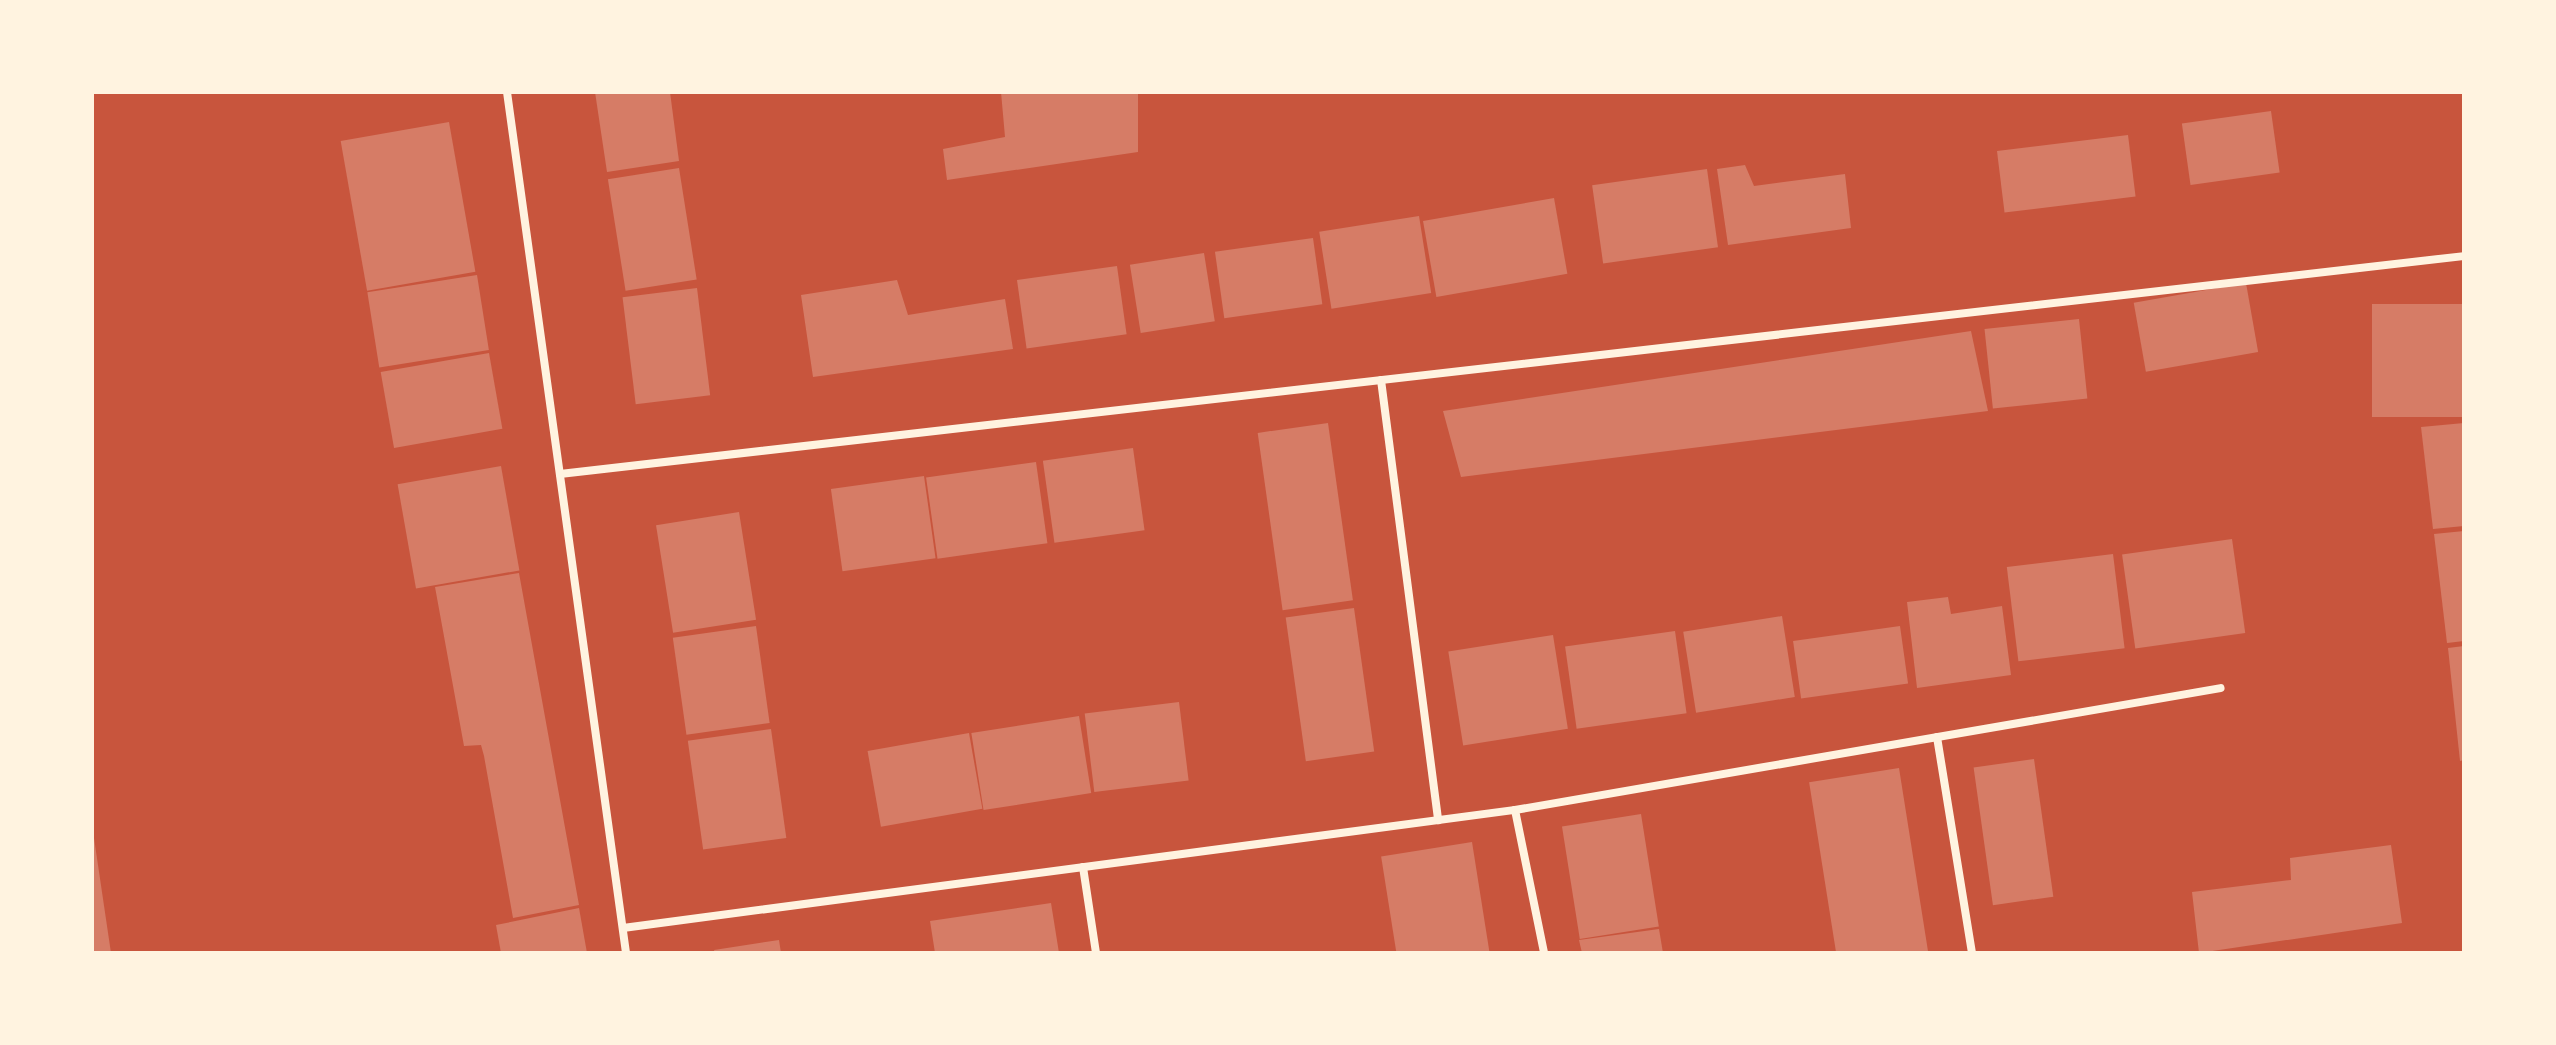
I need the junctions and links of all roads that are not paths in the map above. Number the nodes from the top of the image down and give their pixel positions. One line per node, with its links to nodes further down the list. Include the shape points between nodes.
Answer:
1 (507, 92): 4 (street)
2 (2464, 256): 3 (street)
3 (1381, 380): 4 (street); 8 (street)
4 (560, 474): 10 (street)
5 (2221, 688): 6 (street)
6 (1937, 737): 7 (street); 14 (street)
7 (1515, 810): 8 (street); 13 (street)
8 (1438, 820): 9 (street)
9 (1083, 867): 10 (street); 12 (street)
10 (623, 928): 11 (street)
11 (626, 953)
12 (1096, 953)
13 (1544, 953)
14 (1972, 953)

